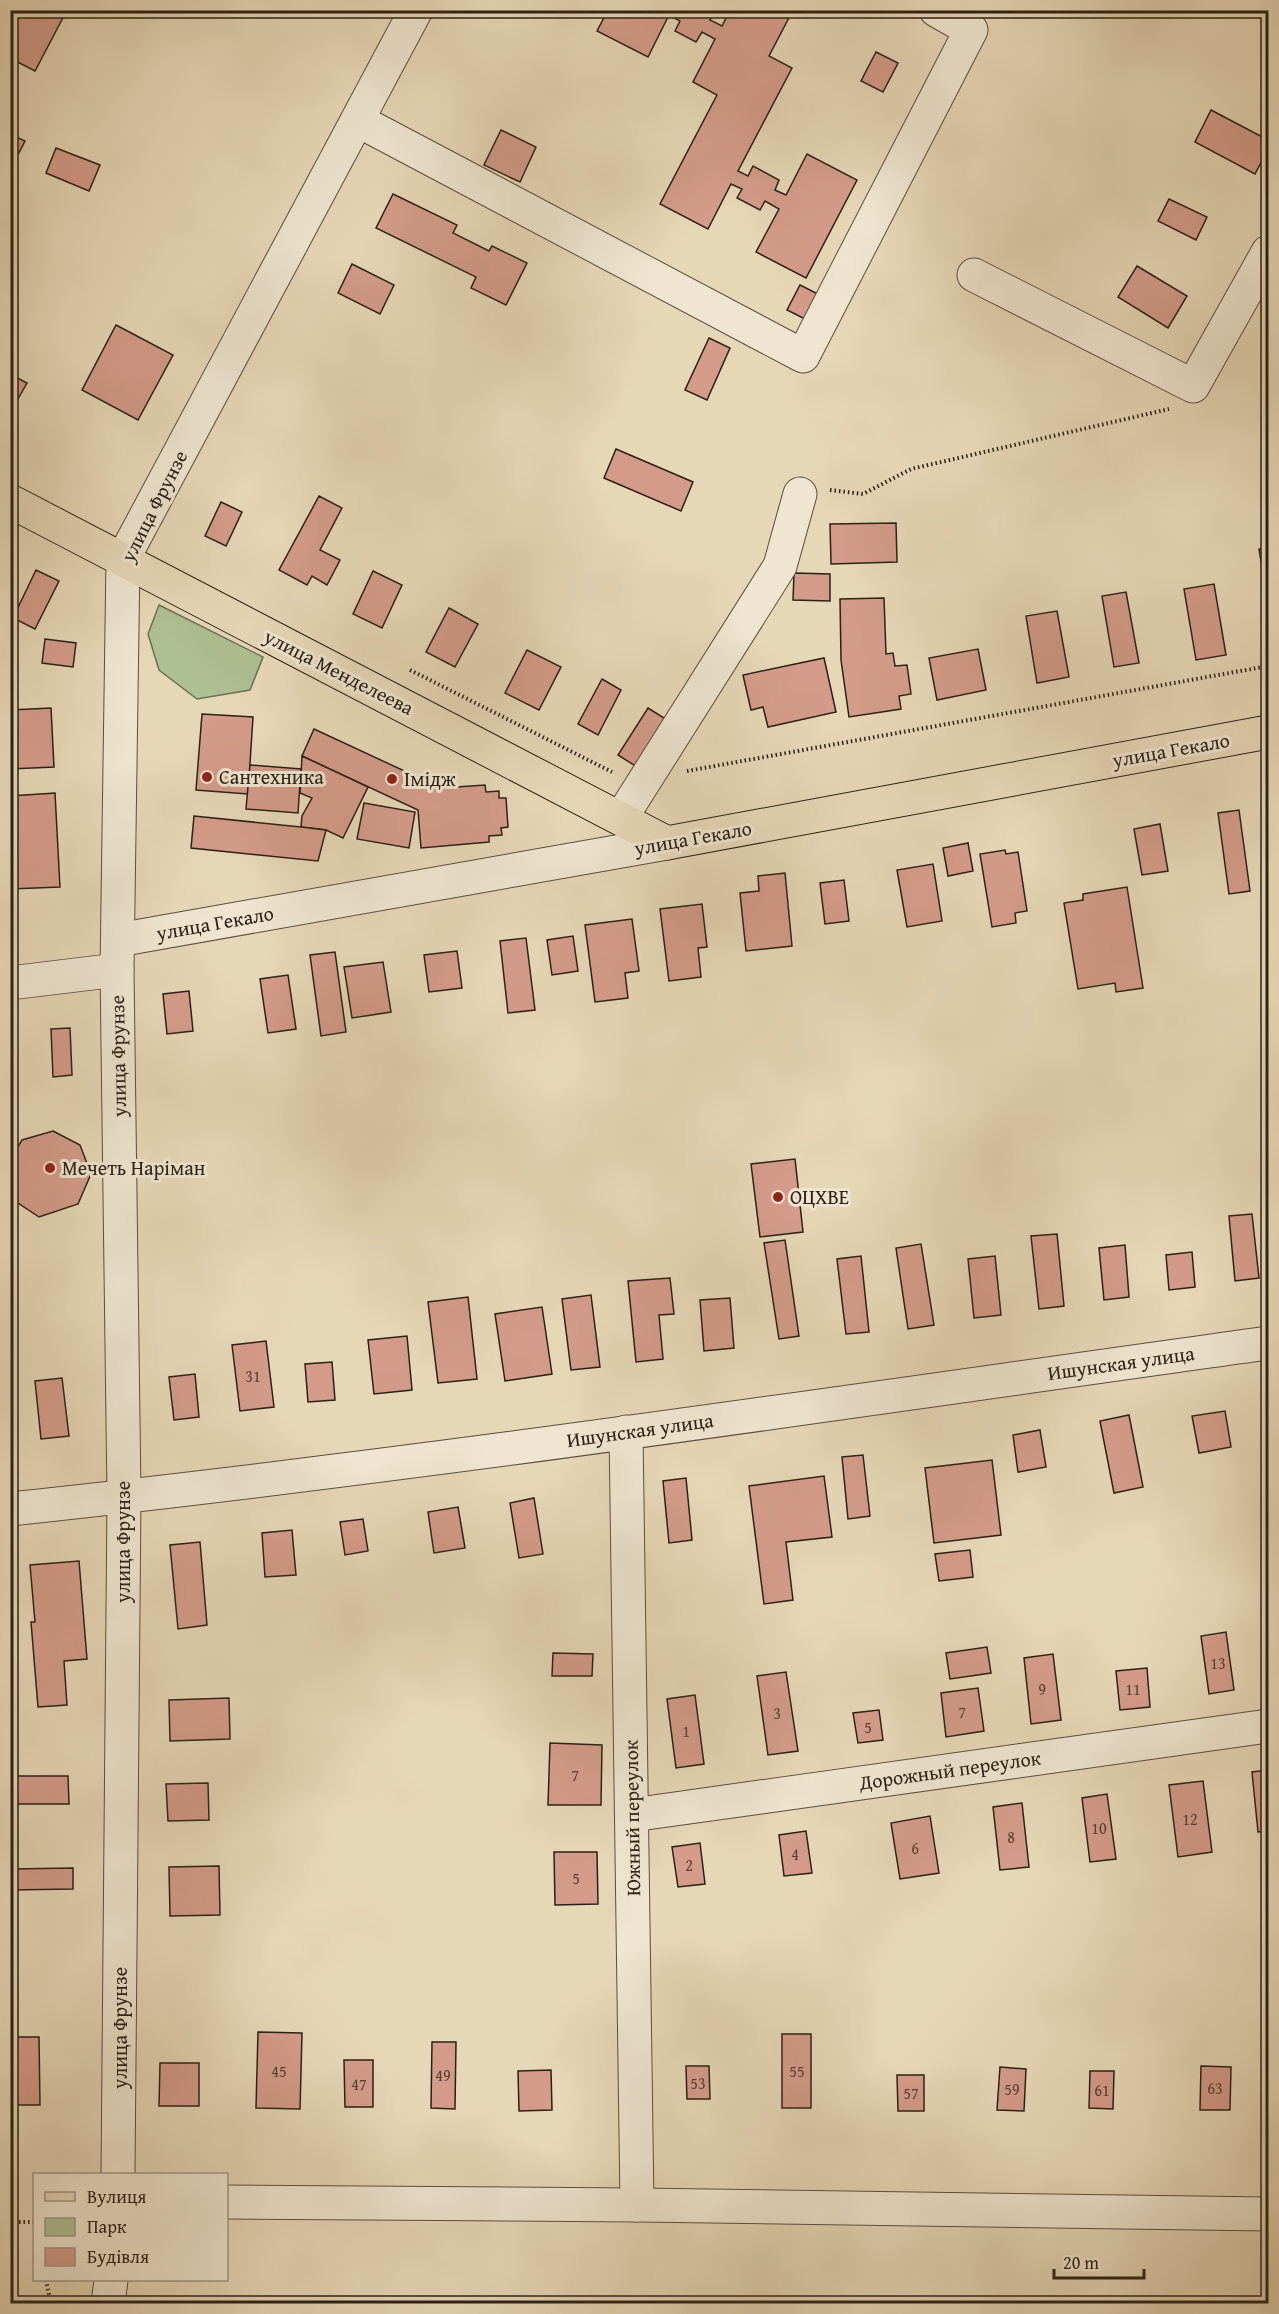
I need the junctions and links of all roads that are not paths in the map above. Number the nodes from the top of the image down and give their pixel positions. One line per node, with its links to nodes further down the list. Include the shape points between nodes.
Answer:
1 (416, 10): 3 (street, улица Фрунзе)
2 (936, 10): 3 (street, via 971,30 802,356)
3 (359, 121): 8 (street, улица Фрунзе)
4 (1269, 252): 5 (street, via 1193,386)
5 (974, 275)
6 (800, 494): 10 (street, via 780,566)
7 (10, 501): 8 (main road, улица Менделеева)
8 (123, 559): 10 (main road, улица Менделеева); 12 (street, улица Фрунзе)
9 (1269, 732): 11 (main road, улица Гекало)
10 (621, 818): 11 (main road, улица Менделеева)
11 (667, 843): 12 (street, улица Гекало)
12 (117, 955): 13 (street, улица Гекало); 16 (street, улица Фрунзе)
13 (10, 983)
14 (1269, 1343): 15 (street, Ишунская улица)
15 (626, 1432): 16 (street, Ишунская улица); 19 (street, Южный переулок)
16 (124, 1497): 17 (street, Ишунская улица); 20 (street, улица Фрунзе)
17 (10, 1509)
18 (1269, 1726): 19 (street, Дорожный переулок)
19 (632, 1815): 22 (street, Южный переулок)
20 (118, 2173)
21 (228, 2202): 22 (street)
22 (637, 2205): 23 (street)
23 (1269, 2214)
24 (111, 2281): 25 (street)
25 (108, 2304)

